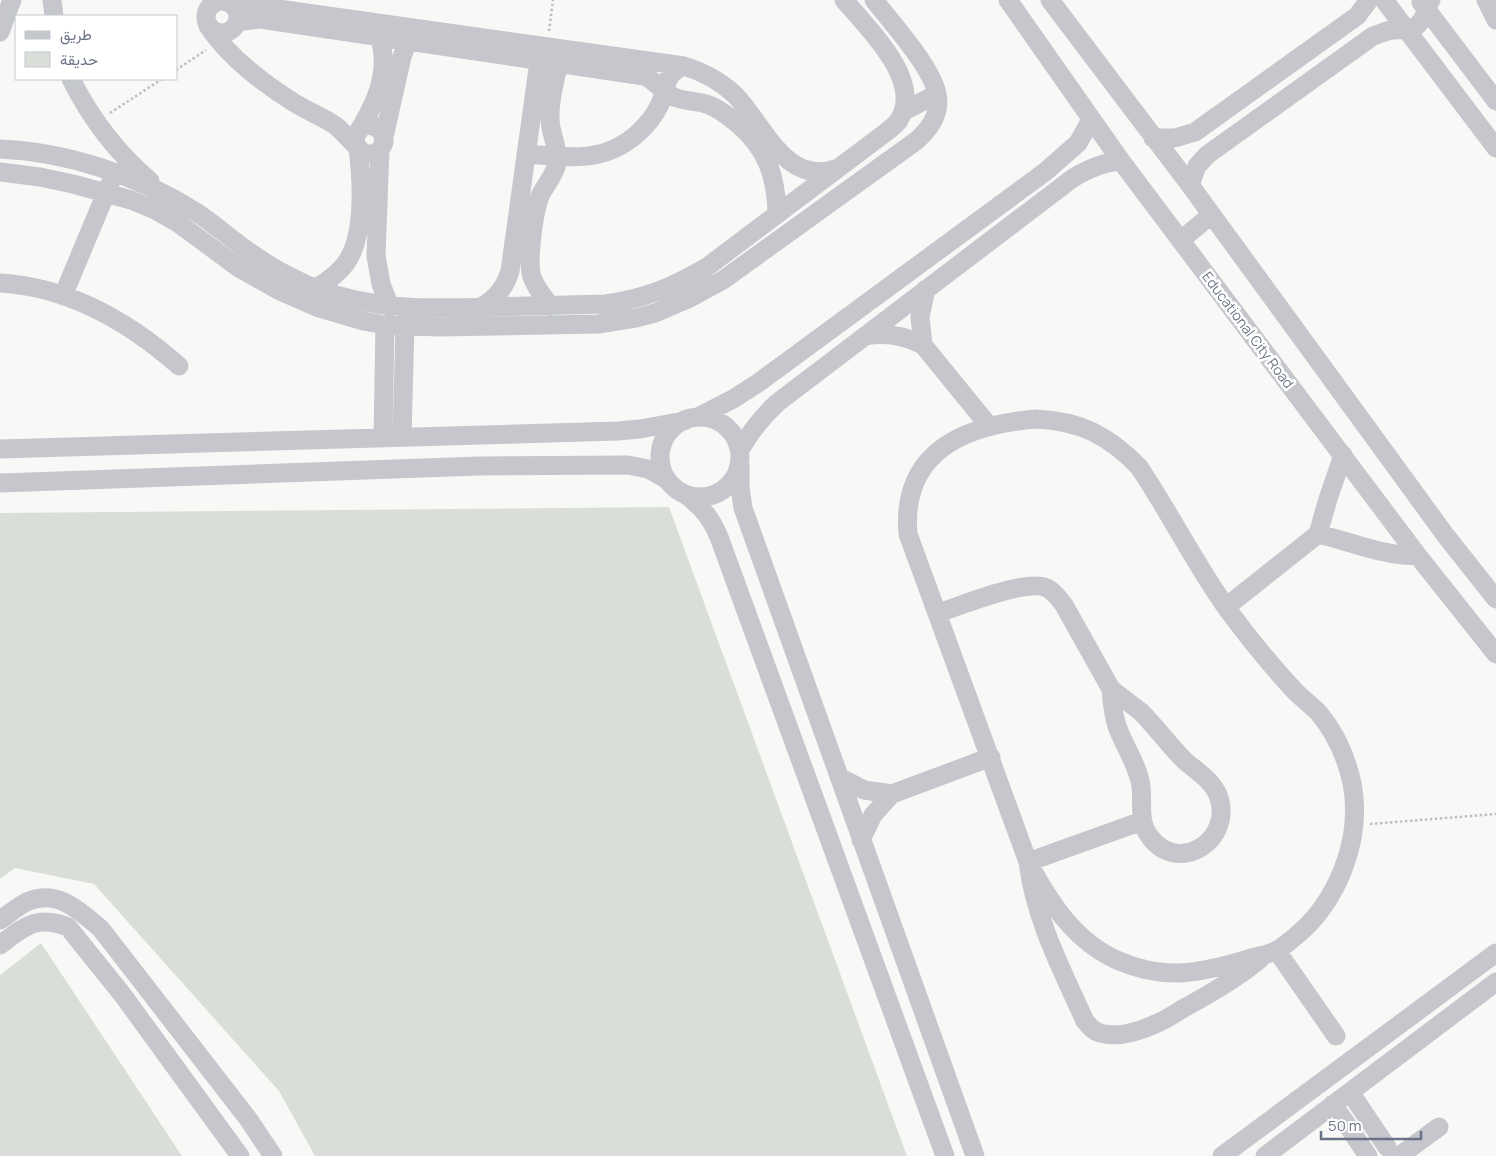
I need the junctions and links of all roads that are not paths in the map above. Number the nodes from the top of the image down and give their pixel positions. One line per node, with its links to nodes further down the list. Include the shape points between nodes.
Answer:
1 (12, 0): 18 (street)
2 (52, 0): 13 (street)
3 (844, 0): 27 (street, via 900,74 904,86)
4 (874, 0): 24 (street, via 916,54)
5 (1008, 0): 29 (street, Educational City Road)
6 (1050, 0): 30 (street)
7 (1369, 0): 30 (street, via 1357,16 1194,132 1175,138)
8 (1384, 0): 17 (street)
9 (1486, 0): 14 (street)
10 (227, 1): 12 (street, via 212,3); 15 (street, via 237,10); 16 (street)
11 (1426, 3): 17 (street, via 1420,24); 26 (street)
12 (206, 14): 15 (street, via 216,32 226,32); 31 (street, via 220,41 262,81)
13 (54, 15)
14 (1496, 20)
15 (237, 22): 16 (street, via 260,19)
16 (378, 29): 19 (street); 31 (street, via 383,75 379,94)
17 (1408, 30): 33 (street); 41 (street, via 1382,32 1357,47 1206,155 1197,166)
18 (0, 32)
19 (410, 34): 20 (street); 32 (street)
20 (549, 52): 21 (street); 23 (street, via 649,77); 35 (street); 36 (street, via 553,93 550,119)
21 (688, 68): 23 (street, via 671,74); 25 (street, via 691,90); 38 (street, via 714,79 736,96 785,158 796,166 816,172)
22 (72, 80): 43 (street, via 96,122 121,154)
23 (664, 92): 25 (street); 28 (street)
24 (937, 94): 27 (street); 50 (street, via 936,116 924,134 723,280)
25 (682, 100): 28 (street); 44 (street, via 695,101 724,112 749,134 768,162)
26 (1496, 101)
27 (904, 111): 38 (street, via 885,133)
28 (652, 117): 36 (street, via 616,150 594,156)
29 (1092, 120): 37 (street, Educational City Road); 60 (street, via 1078,143 1045,172 758,383)
30 (1153, 138): 41 (street)
31 (358, 140): 32 (street, via 366,154 371,154); 32 (street, via 372,125 382,131); 48 (street, via 360,195 354,249 339,272)
32 (382, 143): 54 (street, via 376,256)
33 (1496, 148)
34 (0, 149): 40 (street, via 47,155)
35 (526, 154): 36 (street); 53 (street, via 507,279 494,299)
36 (558, 157): 52 (street, via 555,172 538,201 530,258 535,284)
37 (1121, 161): 46 (street, Educational City Road); 49 (street, via 1094,167 1073,178)
38 (837, 169): 44 (street)
39 (0, 172): 42 (street, via 40,177)
40 (116, 174): 42 (street); 43 (street)
41 (1190, 185): 45 (street)
42 (106, 192): 51 (street); 54 (street, via 155,210 178,223 239,268 278,290 319,308 363,321)
43 (163, 194): 48 (street, via 196,212 272,266)
44 (777, 213): 50 (street, via 706,267)
45 (1211, 215): 46 (street); 72 (street)
46 (1181, 240): 65 (street, Educational City Road)
47 (0, 283): 51 (street)
48 (316, 288): 54 (street)
49 (926, 289): 57 (street); 58 (street, via 920,317)
50 (685, 290): 52 (street, via 606,304); 55 (street, via 655,313 618,322)
51 (63, 296): 59 (street, via 125,324)
52 (551, 306): 53 (street)
53 (481, 308): 55 (street)
54 (388, 316): 55 (street); 56 (street); 63 (street)
55 (439, 318): 56 (street)
56 (404, 326): 62 (street)
57 (865, 336): 58 (street, via 889,334); 66 (street, via 777,403 754,427)
58 (923, 345): 61 (street)
59 (180, 366)
60 (691, 419): 62 (street, via 618,431); 66 (street, via 712,419 725,426 735,436); 67 (street, via 671,429 664,439 660,462)
61 (989, 426): 73 (street, via 1016,420 1056,420 1084,428 1126,453 1139,467); 74 (street, via 963,435 934,455 922,468 908,500 908,534)
62 (402, 436): 63 (street)
63 (383, 437): 64 (street)
64 (0, 449)
65 (1343, 455): 70 (street); 71 (street, Educational City Road)
66 (740, 458): 69 (street, via 735,478 725,489 700,498); 78 (street, via 744,508)
67 (666, 479): 68 (street, via 648,469 628,465 479,466); 69 (street, via 673,488)
68 (0, 483)
69 (686, 495): 95 (street, via 712,520 720,537)
70 (1318, 534): 71 (street, via 1386,553); 73 (street)
71 (1418, 556): 75 (street, Educational City Road)
72 (1496, 600)
73 (1226, 607): 85 (street, via 1256,648 1333,732 1352,786 1354,826 1348,856 1337,884 1321,910 1301,932)
74 (938, 613): 76 (street, via 1016,588 1037,585 1048,588 1064,605); 77 (street)
75 (1496, 654)
76 (1111, 689): 80 (street, via 1117,726 1141,786); 80 (street, via 1142,713 1210,783 1220,803 1220,819 1215,834 1203,847 1187,853 1162,848 1148,836)
77 (991, 757): 79 (street); 82 (street)
78 (839, 777): 79 (street, via 864,790); 81 (street)
79 (892, 794): 81 (street, via 873,815)
80 (1142, 821): 82 (street)
81 (861, 840): 96 (street)
82 (1028, 862): 85 (street, via 1045,894 1065,921 1089,943 1118,960 1149,971 1182,974 1216,969); 85 (street, via 1037,909 1061,968 1085,1021 1100,1033 1114,1035 1153,1025 1214,992)
83 (0, 920): 94 (street, via 29,901 53,898 75,907 101,929 249,1120)
84 (0, 945): 93 (street, via 34,922 55,922 68,927 122,994)
85 (1273, 952): 88 (street)
86 (1496, 952): 97 (street)
87 (1496, 982): 89 (street)
88 (1336, 1036)
89 (1350, 1092): 90 (street); 92 (street)
90 (1333, 1104): 98 (street); 99 (street)
91 (1439, 1127): 92 (street)
92 (1391, 1153)
93 (240, 1156)
94 (273, 1156)
95 (945, 1156)
96 (975, 1156)
97 (1222, 1156)
98 (1265, 1156)
99 (1368, 1156)

